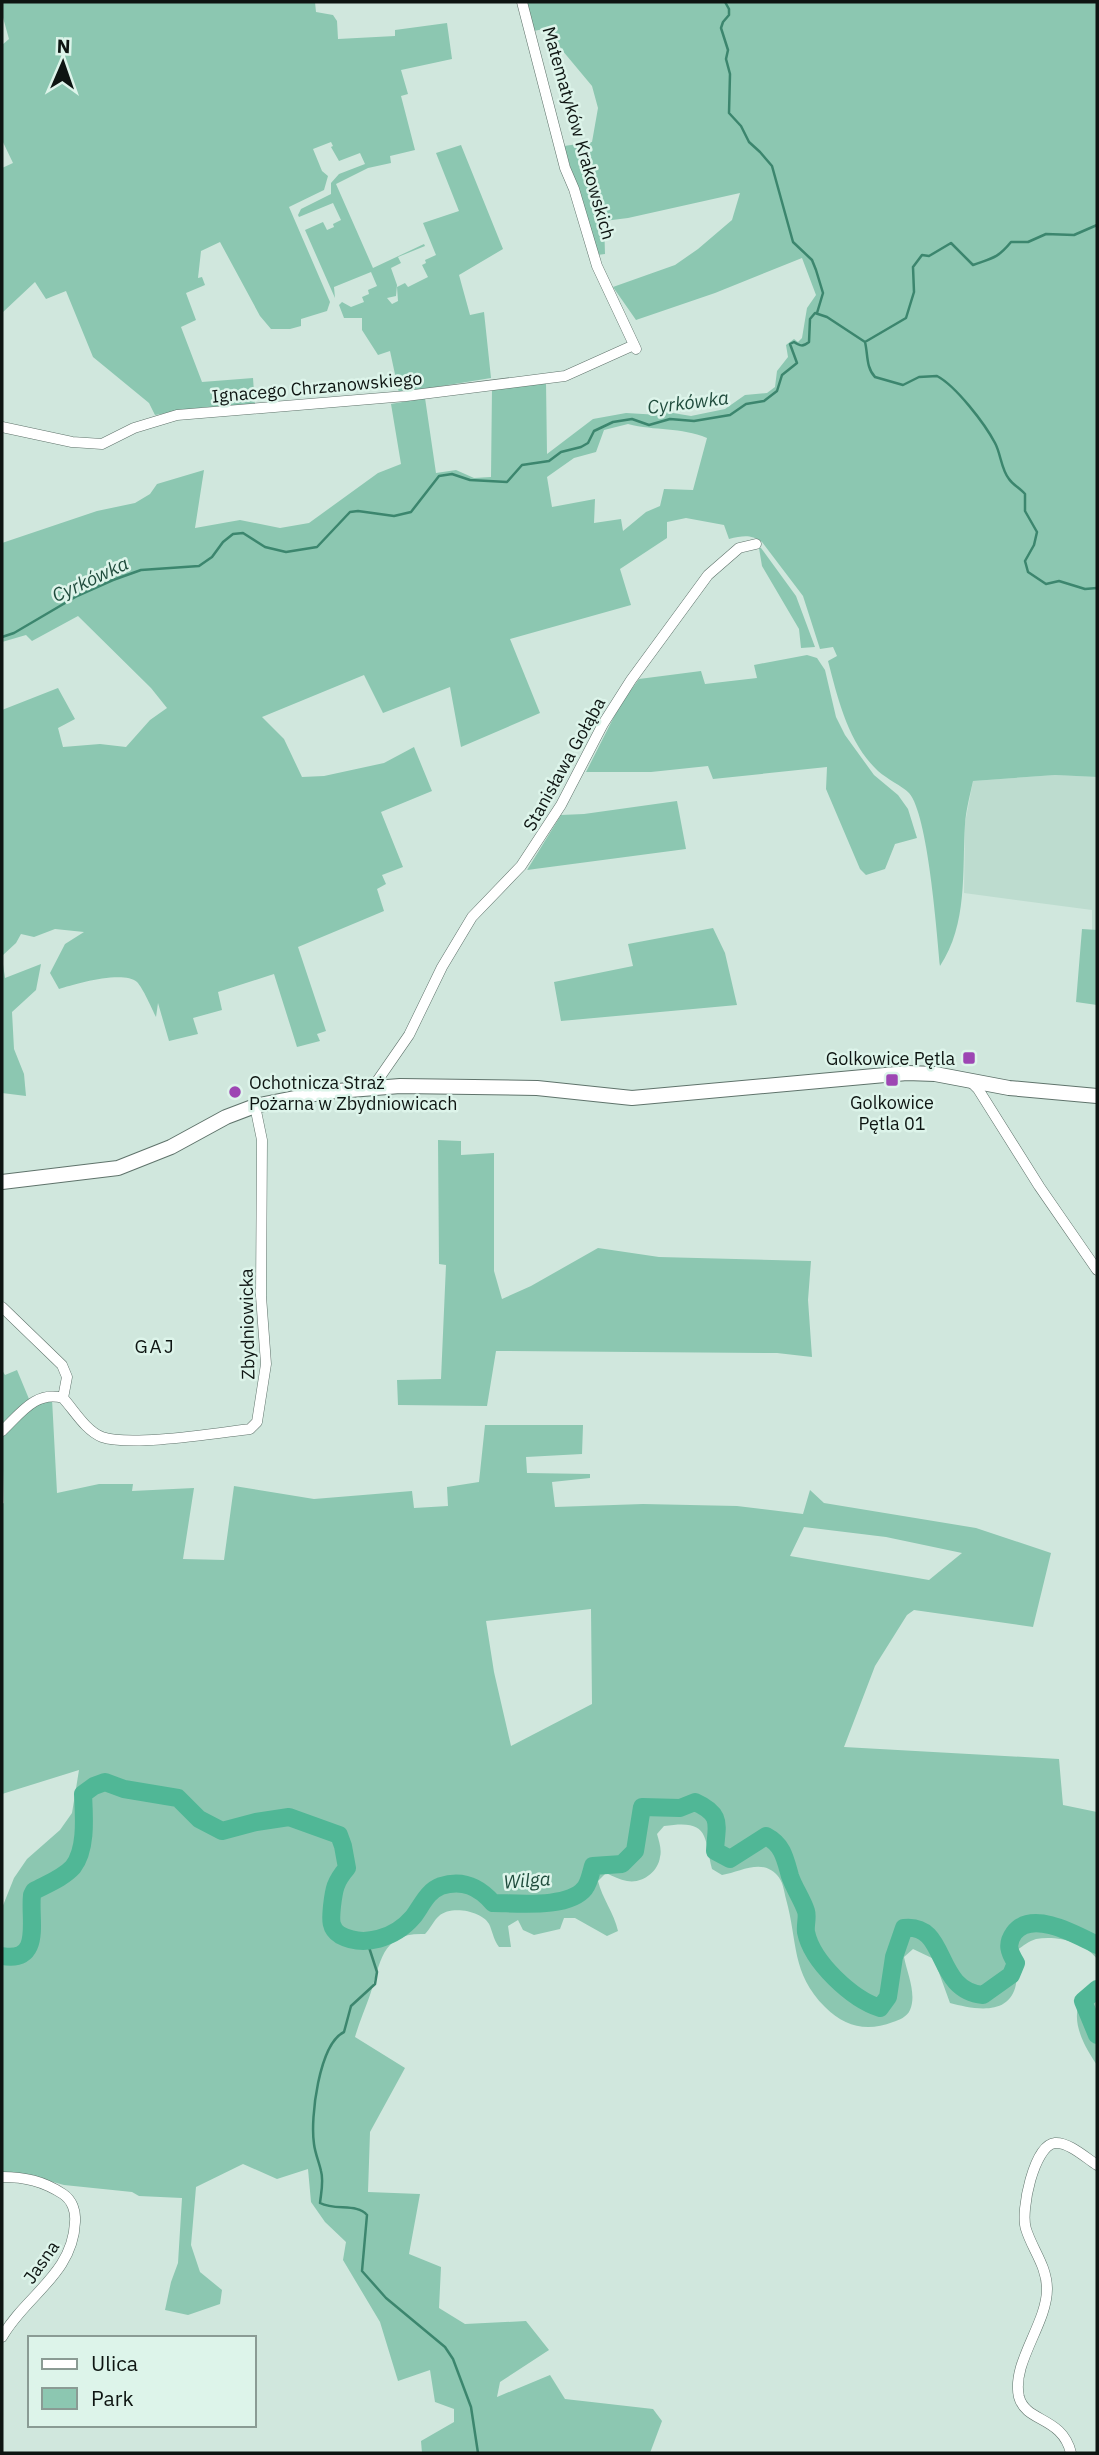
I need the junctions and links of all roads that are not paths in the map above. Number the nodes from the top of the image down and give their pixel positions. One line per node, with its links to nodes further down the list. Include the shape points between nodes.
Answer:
1 (522, 2): 2 (street, Matematyków Krakowskich, via 565,168 597,266)
2 (635, 348): 3 (street, Ignacego Chrzanowskiego, via 565,376 406,396 177,415 102,444)
3 (2, 427)
4 (755, 544): 6 (street, Stanisława Gołąba, via 739,548 708,575 631,680 561,805 521,866 472,917 408,1035)
5 (969, 1080): 6 (street, via 896,1073 632,1098 537,1088); 7 (street); 10 (street)
6 (373, 1087): 8 (street)
7 (1097, 1096)
8 (255, 1106): 9 (street, via 118,1168); 12 (street, Zbydniowicka, via 262,1140 261,1296 266,1364 257,1422 250,1429 149,1439 101,1437)
9 (2, 1182)
10 (1097, 1270)
11 (2, 1307): 12 (street, via 62,1365 67,1377)
12 (63, 1398): 13 (street, via 37,1398)
13 (2, 1430)
14 (1097, 2165): 17 (street, via 1063,2144 1046,2147 1023,2211 1047,2288 1018,2378 1019,2397 1027,2410 1059,2429)
15 (2, 2177): 16 (street, Jasna, via 25,2177 49,2185 70,2199 75,2215 72,2245 62,2264)
16 (2, 2337)
17 (1071, 2453)

